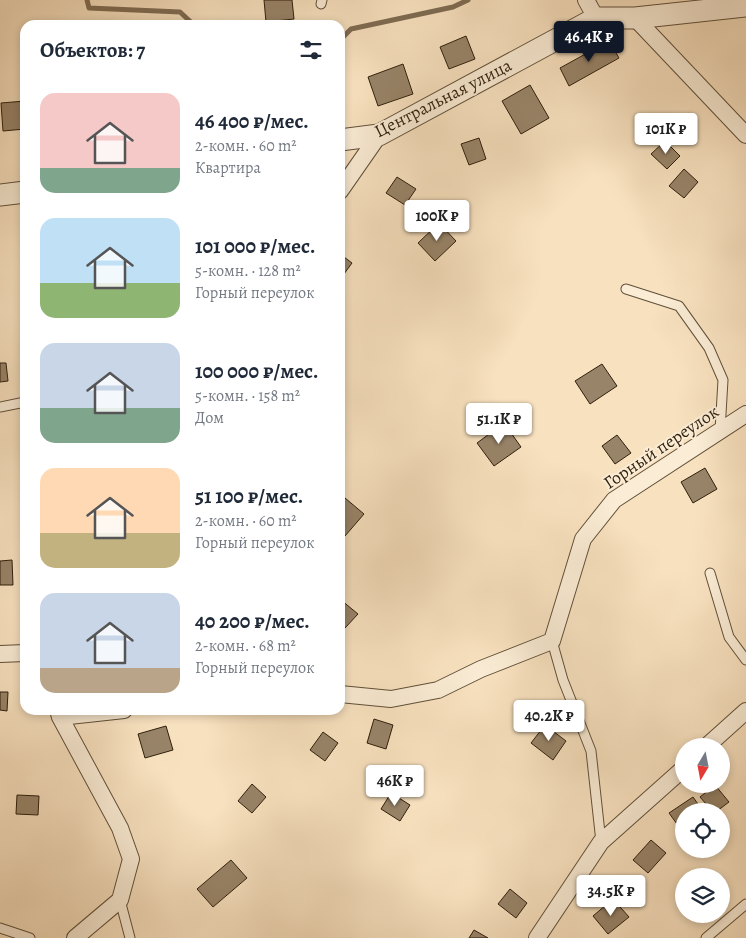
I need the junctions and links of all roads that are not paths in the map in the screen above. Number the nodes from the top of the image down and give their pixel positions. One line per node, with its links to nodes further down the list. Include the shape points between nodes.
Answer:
1 (746, 6): 3 (street, Центральная улица)
2 (591, 9): 3 (street, Центральная улица); 4 (street, Центральная улица)
3 (635, 18): 5 (street)
4 (378, 135): 6 (street, Центральная улица); 7 (street)
5 (746, 135)
6 (345, 139)
7 (345, 184)
8 (20, 193): 9 (street)
9 (0, 196)
10 (626, 289): 14 (lane, via 679,306 709,348 723,380)
11 (20, 403): 12 (lane)
12 (0, 407)
13 (746, 414): 14 (street, Горный переулок)
14 (720, 431): 16 (street, Горный переулок, via 614,500 582,539)
15 (710, 573): 19 (lane, via 730,637)
16 (552, 642): 20 (street, via 481,669 438,690 391,699); 25 (lane, via 591,751)
17 (20, 653): 18 (street)
18 (0, 654)
19 (746, 660)
20 (345, 694)
21 (746, 711): 23 (street)
22 (60, 715): 26 (street, via 120,828 131,859)
23 (716, 738)
24 (675, 776): 25 (street)
25 (601, 842): 32 (street)
26 (120, 900): 30 (street); 31 (lane)
27 (746, 904): 33 (lane)
28 (0, 928): 29 (lane)
29 (30, 938)
30 (75, 938)
31 (130, 938)
32 (537, 938)
33 (706, 938)

